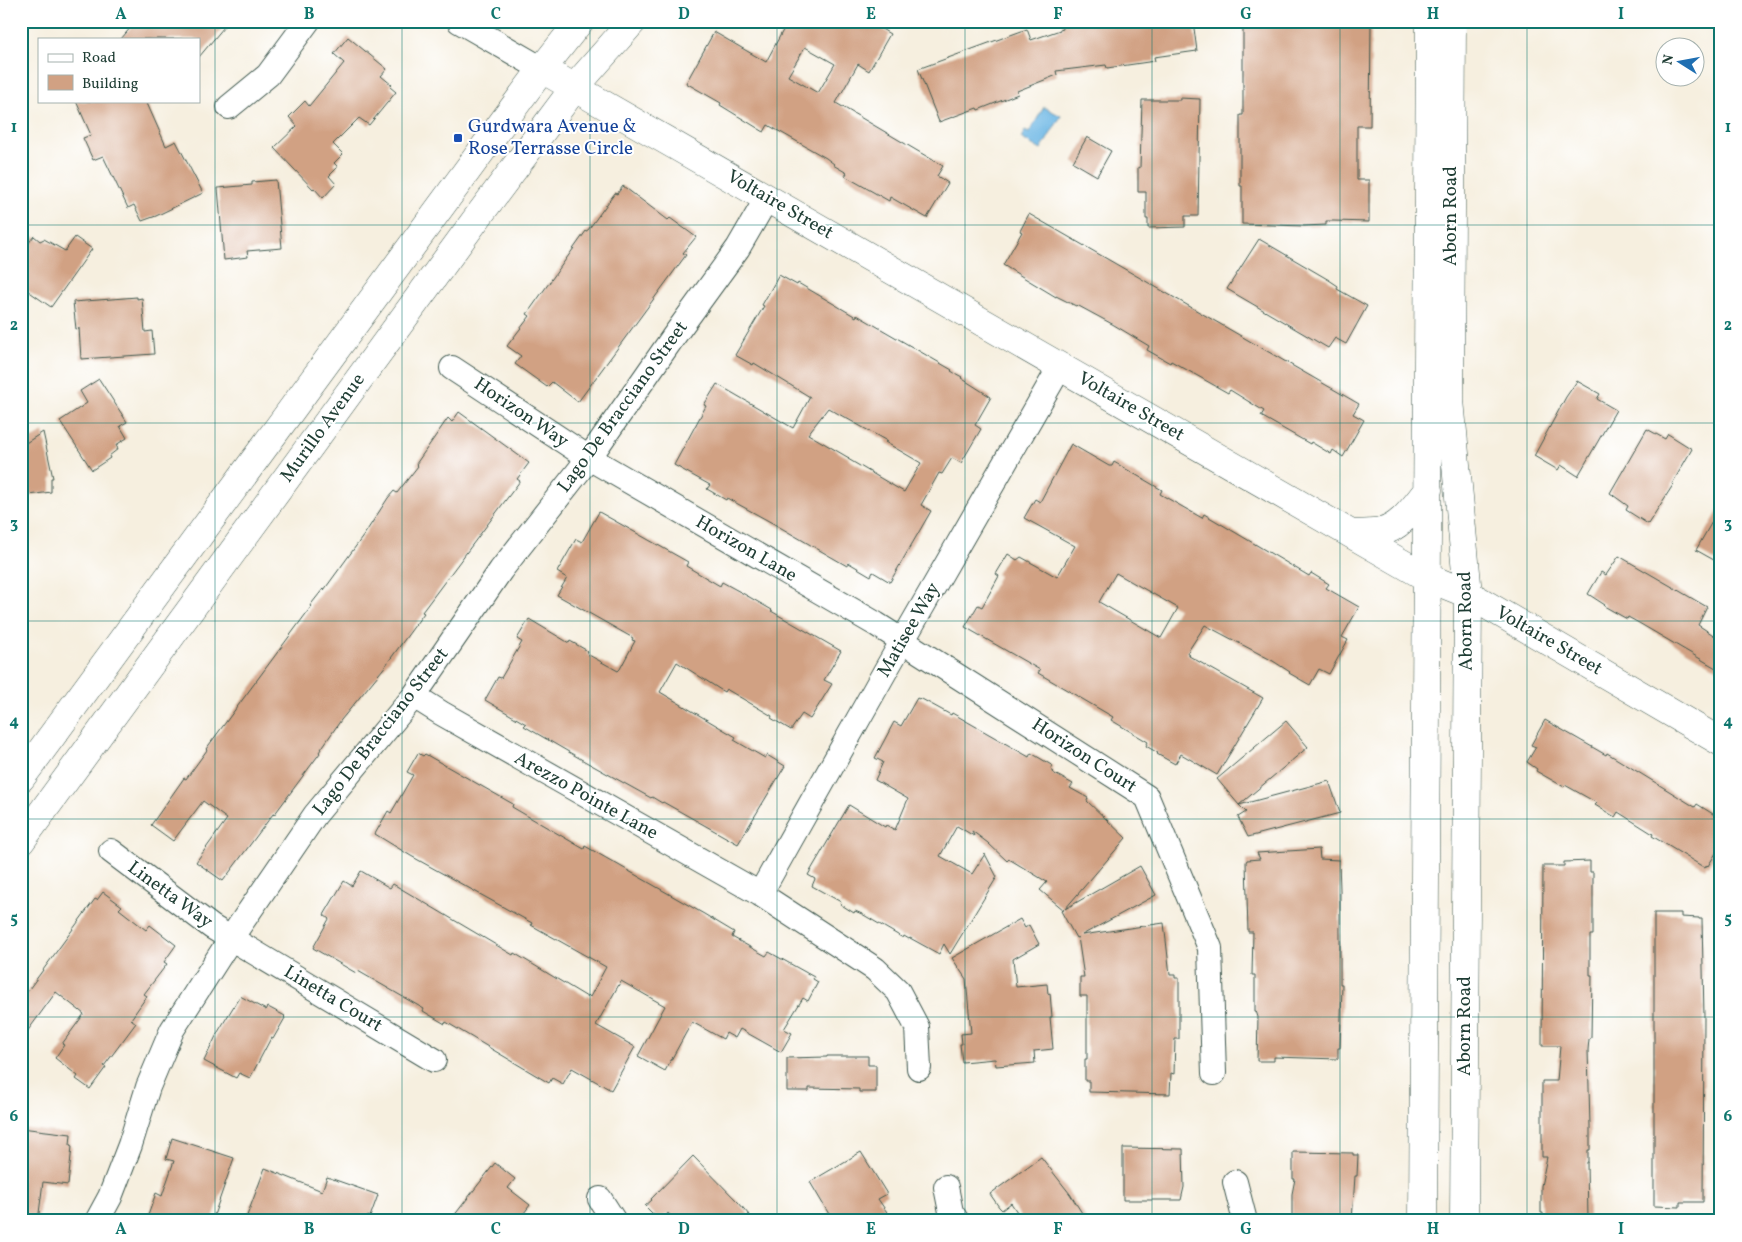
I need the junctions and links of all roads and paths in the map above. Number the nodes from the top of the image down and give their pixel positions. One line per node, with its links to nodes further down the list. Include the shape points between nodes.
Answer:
1 (308, 21): 9 (street, via 268,75)
2 (460, 21): 7 (street)
3 (580, 21): 7 (main road, Murillo Avenue)
4 (633, 21): 8 (main road, Murillo Avenue)
5 (1430, 21): 14 (main road, Aborn Road)
6 (1452, 21): 17 (main road, Aborn Road, via 1450,400)
7 (542, 69): 8 (main road, Voltaire Street); 21 (main road, Murillo Avenue)
8 (574, 87): 10 (main road, Voltaire Street); 22 (main road, Murillo Avenue)
9 (229, 107)
10 (767, 198): 11 (main road, Voltaire Street); 13 (street, Lago De Bracciano Street, via 738,248)
11 (1060, 367): 15 (main road, Voltaire Street); 18 (street, Matisee Way)
12 (452, 368): 13 (street, Horizon Way)
13 (589, 458): 18 (street, Horizon Lane); 19 (street, Lago De Bracciano Street, via 501,570)
14 (1428, 490): 15 (main road, via 1402,521 1391,528); 16 (main road, Aborn Road)
15 (1353, 534): 16 (main road, Voltaire Street)
16 (1426, 577): 17 (main road, Voltaire Street); 36 (main road, Aborn Road)
17 (1468, 594): 20 (main road, Voltaire Street); 37 (main road, Aborn Road)
18 (903, 641): 24 (street, Matisee Way); 28 (street, Horizon Court, via 1147,797 1210,948)
19 (414, 696): 24 (street, Arezzo Pointe Lane); 25 (street, Lago De Bracciano Street, via 315,815)
20 (1721, 742)
21 (21, 778)
22 (21, 841)
23 (111, 851): 25 (street, Linetta Way)
24 (760, 894): 27 (street, Arezzo Pointe Lane, via 875,969 898,991 917,1027)
25 (231, 938): 26 (street, Linetta Court); 32 (street, Lago De Bracciano Street, via 172,1030 148,1087 117,1180)
26 (434, 1060)
27 (919, 1068)
28 (1214, 1073)
29 (1235, 1182): 35 (street)
30 (946, 1187): 34 (street, via 951,1212)
31 (600, 1199): 33 (street)
32 (97, 1221)
33 (614, 1221)
34 (957, 1221)
35 (1245, 1221)
36 (1423, 1221)
37 (1464, 1221)

